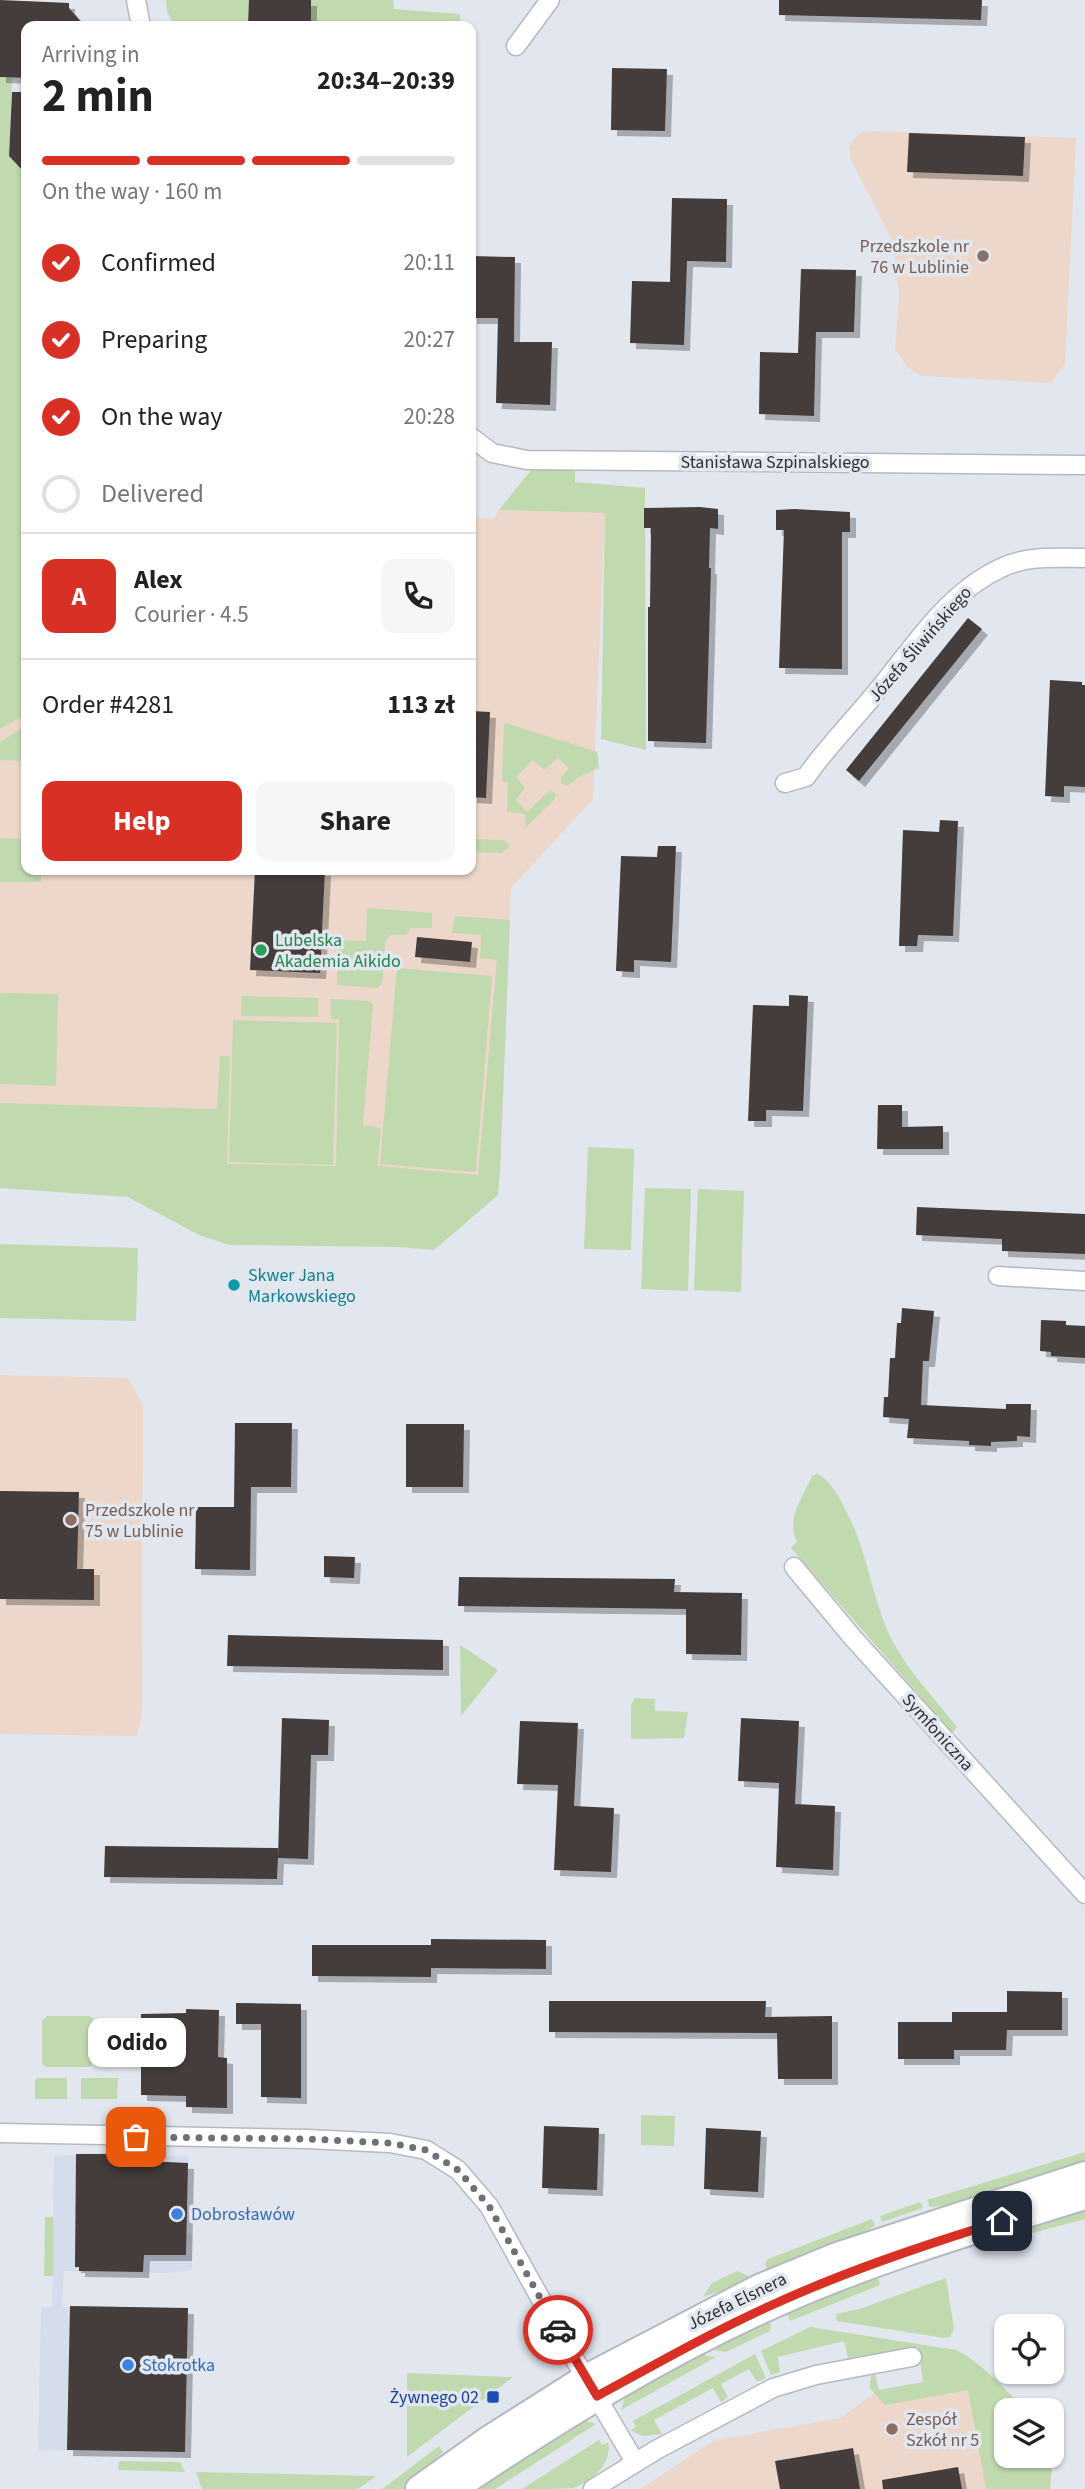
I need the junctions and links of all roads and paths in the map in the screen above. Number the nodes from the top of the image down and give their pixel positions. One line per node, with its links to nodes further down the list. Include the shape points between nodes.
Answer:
1 (136, 0): 3 (street)
2 (550, 0): 4 (street)
3 (140, 21)
4 (516, 46)
5 (476, 441): 6 (street, Stanisława Szpinalskiego, via 492,453 527,460)
6 (1085, 465)
7 (1085, 558): 8 (street, Józefa Śliwińskiego, via 1024,561 972,583 943,611 806,777)
8 (785, 783)
9 (998, 1276): 10 (street)
10 (1085, 1281)
11 (794, 1567): 12 (street, Symfoniczna, via 853,1639)
12 (1085, 1894)
13 (0, 2133): 17 (street, via 307,2139 390,2143 426,2150 458,2170 489,2206)
14 (1085, 2175): 17 (street, Józefa Elsnera, via 792,2274 723,2305)
15 (1085, 2196): 17 (street, Józefa Elsnera, via 856,2270)
16 (912, 2357): 18 (street, via 796,2379)
17 (591, 2387): 18 (street); 19 (street, Józefa Elsnera, via 488,2440); 20 (street, Józefa Elsnera)
18 (635, 2462): 21 (street)
19 (419, 2489)
20 (453, 2489)
21 (593, 2489)

